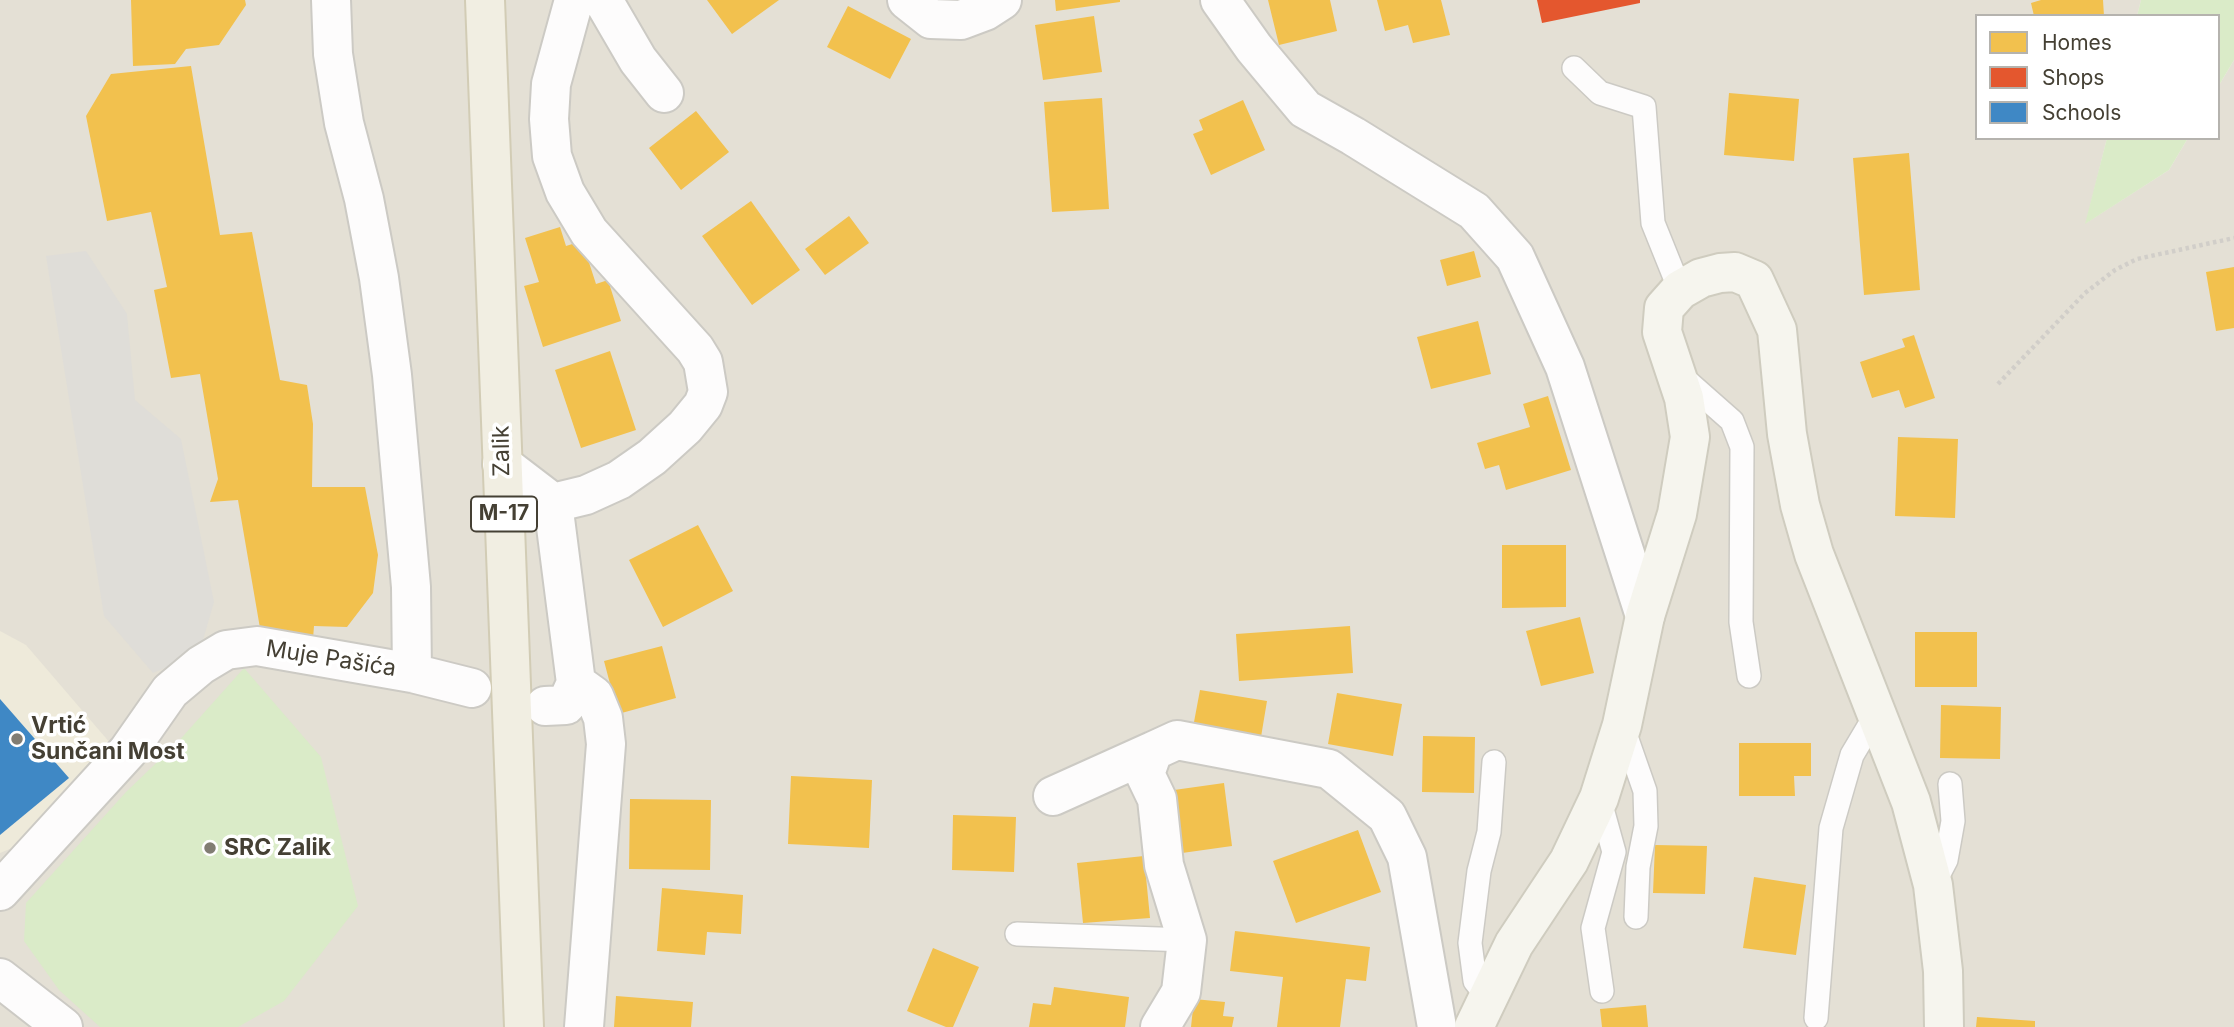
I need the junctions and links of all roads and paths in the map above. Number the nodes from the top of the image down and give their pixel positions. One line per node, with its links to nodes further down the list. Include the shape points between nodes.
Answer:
1 (331, 0): 18 (street, via 333,54 344,123 379,278 392,375 411,587)
2 (485, 0): 15 (main road, Zalik / M-17)
3 (574, 0): 16 (street, via 551,84 552,156 565,192 589,232 695,349 703,362 708,392 685,427 652,457 619,480)
4 (603, 0): 10 (street, via 638,60)
5 (907, 0): 8 (street, via 931,19)
6 (1002, 0): 8 (street, via 985,10)
7 (1220, 0): 17 (street, via 1305,109 1474,211 1515,257 1565,367)
8 (962, 10)
9 (1574, 68): 12 (lane, via 1601,93 1644,107 1653,223)
10 (664, 93)
11 (2234, 238): 14 (path, via 2137,258 2115,270 2085,293)
12 (1680, 290): 13 (street, via 1664,308 1662,332); 23 (street, via 1702,278 1735,272 1754,280 1768,308 1777,330 1787,434 1814,554)
13 (1676, 372): 17 (street, via 1690,437 1676,514); 19 (lane, via 1731,421 1742,447 1741,622)
14 (1997, 384)
15 (502, 464): 16 (street); 40 (main road, Zalik / M-17)
16 (553, 503): 20 (street)
17 (1645, 616): 24 (street)
18 (412, 673): 21 (street, Muje Pašića); 31 (street, Muje Pašića, via 257,646 226,650 170,691 128,751)
19 (1749, 676)
20 (576, 682): 22 (street, via 566,705); 41 (street, via 594,696 606,744)
21 (472, 688)
22 (545, 706)
23 (1877, 713): 30 (street, via 1911,802); 38 (lane, via 1852,755 1831,828)
24 (1622, 725): 29 (street); 32 (lane, via 1645,791)
25 (1153, 751): 28 (street); 34 (street, via 1145,774 1157,799 1164,865); 43 (street, via 1177,740 1329,769 1387,816 1407,857)
26 (1494, 762): 37 (lane, via 1489,832 1470,943)
27 (1950, 784): 30 (lane, via 1952,821 1946,860)
28 (1053, 796)
29 (1599, 798): 36 (lane, via 1614,852 1593,928); 37 (street, via 1569,861 1514,944)
30 (1933, 885): 44 (street)
31 (0, 891)
32 (1636, 917)
33 (1017, 934): 34 (lane)
34 (1187, 940): 42 (street, via 1181,992)
35 (0, 978): 39 (street)
36 (1602, 991)
37 (1481, 1012)
38 (1816, 1018)
39 (63, 1027)
40 (524, 1027)
41 (584, 1027)
42 (1160, 1027)
43 (1437, 1027)
44 (1944, 1027)

